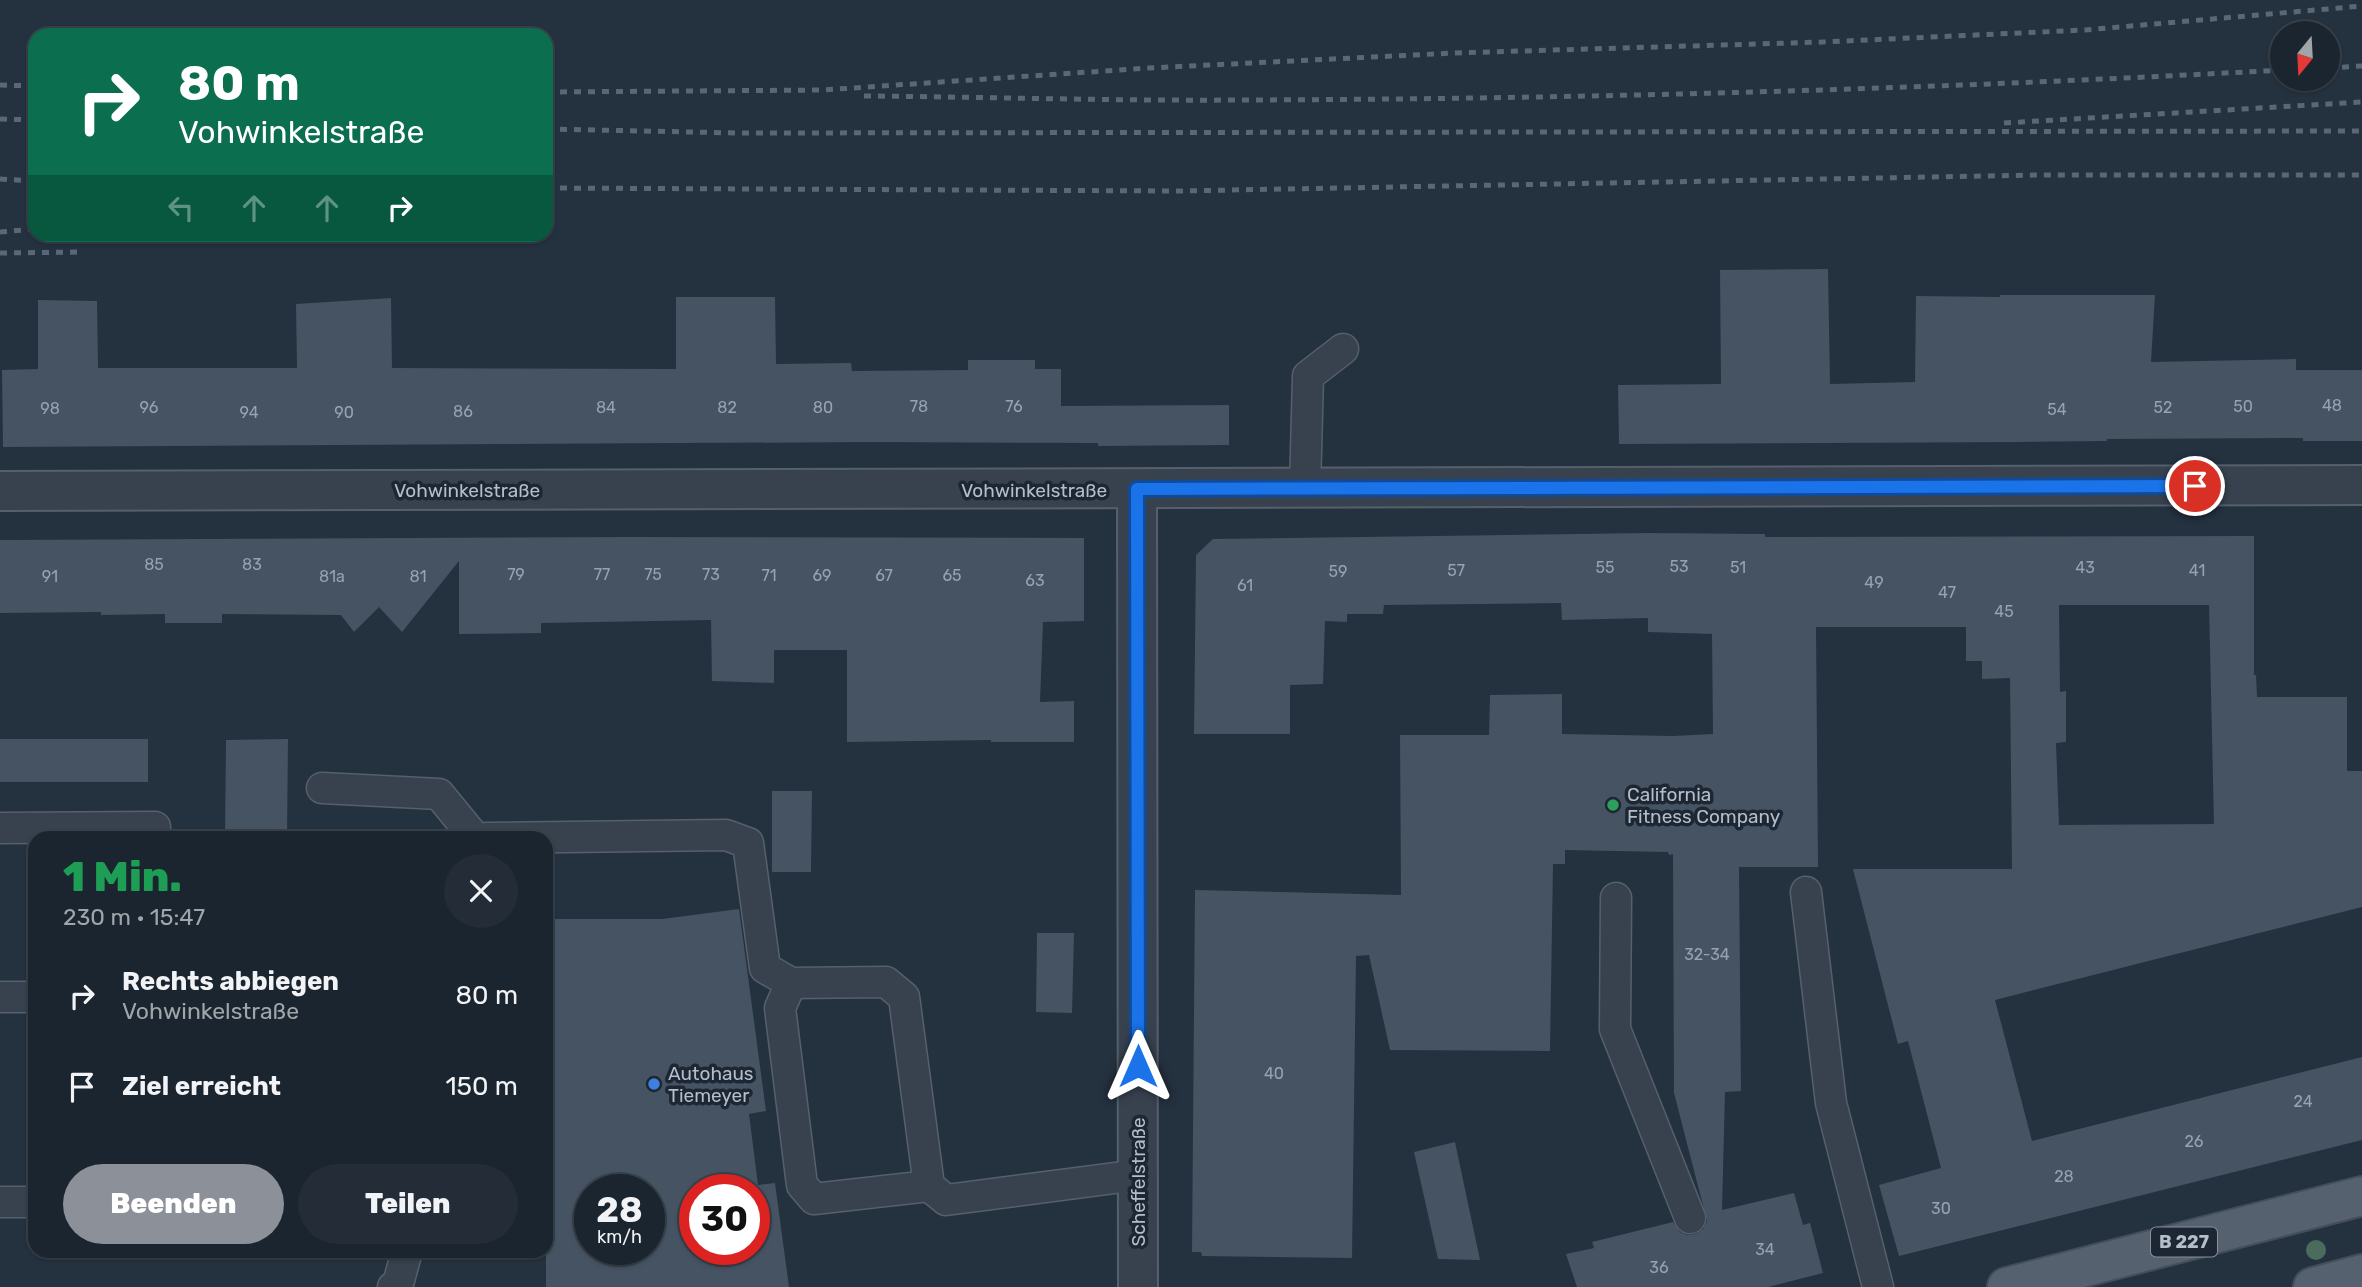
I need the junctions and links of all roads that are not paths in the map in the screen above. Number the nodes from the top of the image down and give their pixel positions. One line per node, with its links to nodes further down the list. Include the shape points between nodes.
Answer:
1 (1343, 349): 4 (lane, via 1308,376)
2 (2362, 485): 4 (street, Vohwinkelstraße)
3 (1137, 489): 4 (street, Vohwinkelstraße); 5 (street, Vohwinkelstraße); 16 (street, Scheffelstraße)
4 (1305, 489)
5 (0, 491)
6 (322, 788): 9 (lane, via 439,794)
7 (0, 828): 8 (lane, via 155,827)
8 (155, 831)
9 (469, 831)
10 (553, 837): 13 (lane, via 726,835 748,843 765,968)
11 (1806, 892): 26 (lane, via 1831,1103)
12 (1616, 898): 21 (lane, via 1615,1028)
13 (791, 983): 17 (lane, via 886,982 904,997); 17 (lane, via 780,1008 802,1185 814,1199)
14 (0, 997): 15 (lane)
15 (28, 997)
16 (1138, 1175): 17 (lane, via 946,1200); 25 (street, Scheffelstraße)
17 (929, 1186)
18 (2362, 1196): 27 (main road, B 227)
19 (0, 1202): 20 (lane)
20 (28, 1202)
21 (1690, 1218)
22 (405, 1258): 24 (lane)
23 (2362, 1274): 28 (main road)
24 (393, 1287)
25 (1138, 1287)
26 (1878, 1287)
27 (2007, 1287)
28 (2314, 1287)

